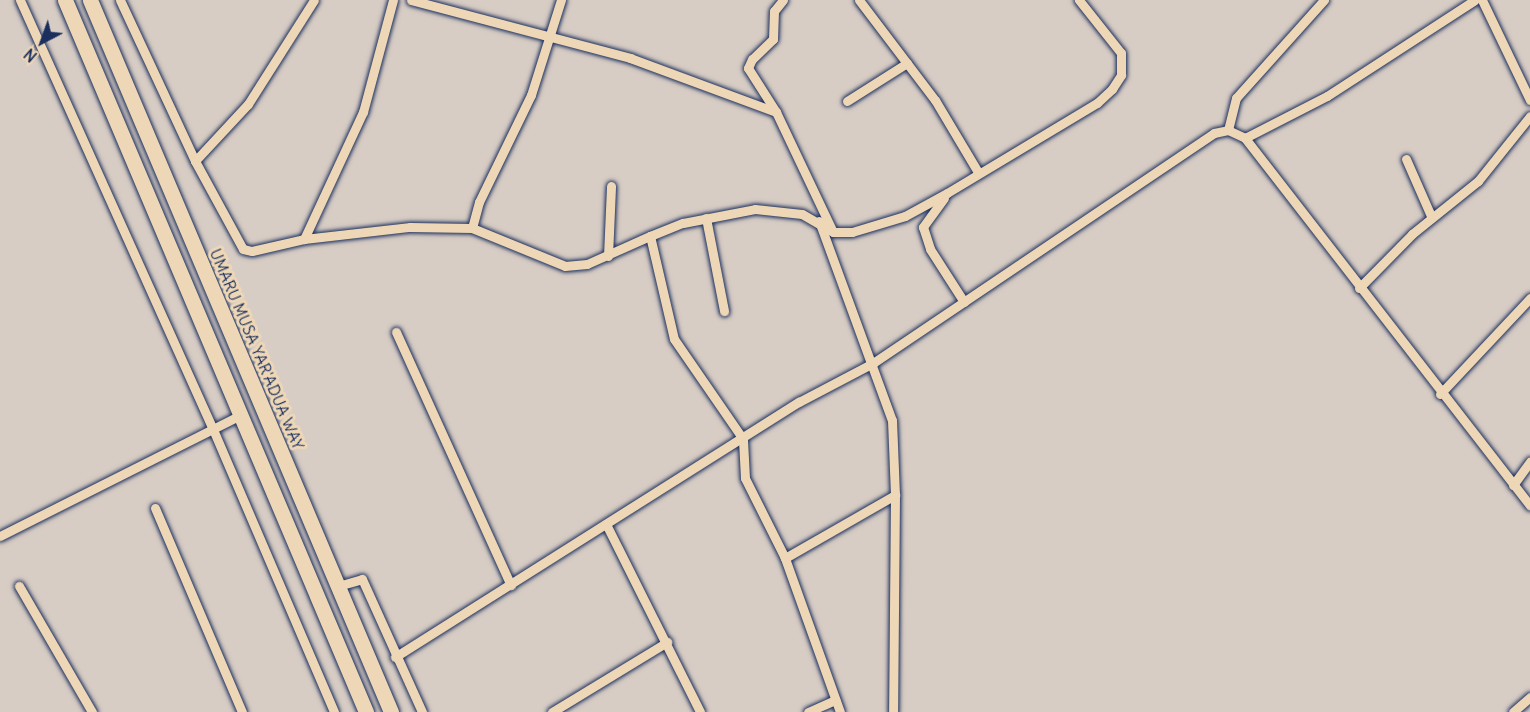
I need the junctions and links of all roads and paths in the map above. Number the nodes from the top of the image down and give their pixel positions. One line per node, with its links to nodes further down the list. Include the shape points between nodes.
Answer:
1 (20, 0): 44 (street)
2 (65, 0): 43 (main road)
3 (90, 0): 56 (main road, UMARU MUSA YAR'ADUA WAY)
4 (120, 0): 24 (street)
5 (314, 0): 24 (street, via 248,104)
6 (393, 0): 34 (street, via 363,112)
7 (411, 0): 15 (street)
8 (561, 0): 15 (street)
9 (783, 0): 19 (street, via 774,11 773,39 749,63 750,72)
10 (859, 0): 16 (street)
11 (1079, 0): 25 (street, via 1121,53 1120,75 1097,103)
12 (1324, 0): 21 (street, via 1236,98)
13 (1475, 0): 22 (street, via 1327,96)
14 (1482, 0): 17 (street)
15 (551, 38): 19 (street, via 630,58); 31 (street, via 531,94 479,202)
16 (907, 63): 18 (street); 25 (street, via 936,100)
17 (1530, 100)
18 (847, 101)
19 (776, 112): 32 (street)
20 (1530, 116): 28 (street, via 1478,181)
21 (1228, 130): 22 (street); 38 (street, via 1214,133)
22 (1245, 138): 36 (street)
23 (1406, 159): 28 (street)
24 (195, 161): 34 (street, via 243,249 252,251)
25 (978, 172): 27 (street)
26 (611, 186): 35 (street)
27 (947, 194): 32 (street, via 883,224); 38 (street, via 923,227 930,249)
28 (1431, 216): 36 (street)
29 (706, 218): 30 (street, via 755,209 802,214); 33 (street); 39 (street)
30 (819, 221): 32 (street); 41 (street)
31 (472, 228): 34 (street, via 410,227); 35 (street, via 565,266 587,264)
32 (833, 232)
33 (650, 236): 35 (street); 45 (street, via 674,339)
34 (304, 239)
35 (608, 256)
36 (1359, 288): 42 (street)
37 (1530, 298): 42 (street)
38 (964, 302): 41 (street)
39 (724, 311)
40 (396, 332): 54 (street)
41 (873, 363): 45 (street, via 799,402); 48 (street, via 892,420)
42 (1440, 394): 47 (street)
43 (239, 416): 44 (street); 64 (main road)
44 (212, 427): 52 (street); 63 (street)
45 (743, 439): 51 (street); 53 (street, via 746,478)
46 (1530, 462): 47 (street)
47 (1514, 485): 49 (street)
48 (895, 495): 53 (street); 71 (street)
49 (1530, 506)
50 (155, 508): 62 (street)
51 (606, 524): 54 (street); 57 (street)
52 (0, 536)
53 (785, 558): 60 (street)
54 (511, 585): 58 (street)
55 (19, 586): 61 (street)
56 (338, 586): 58 (street, via 362,579); 65 (main road, UMARU MUSA YAR'ADUA WAY)
57 (667, 642): 67 (street); 68 (street)
58 (395, 657): 66 (street)
59 (1530, 697): 72 (street)
60 (835, 700): 69 (street); 70 (street)
61 (92, 712)
62 (242, 712)
63 (334, 712)
64 (366, 712)
65 (391, 712)
66 (422, 712)
67 (554, 712)
68 (700, 712)
69 (808, 712)
70 (840, 712)
71 (892, 712)
72 (1513, 712)

